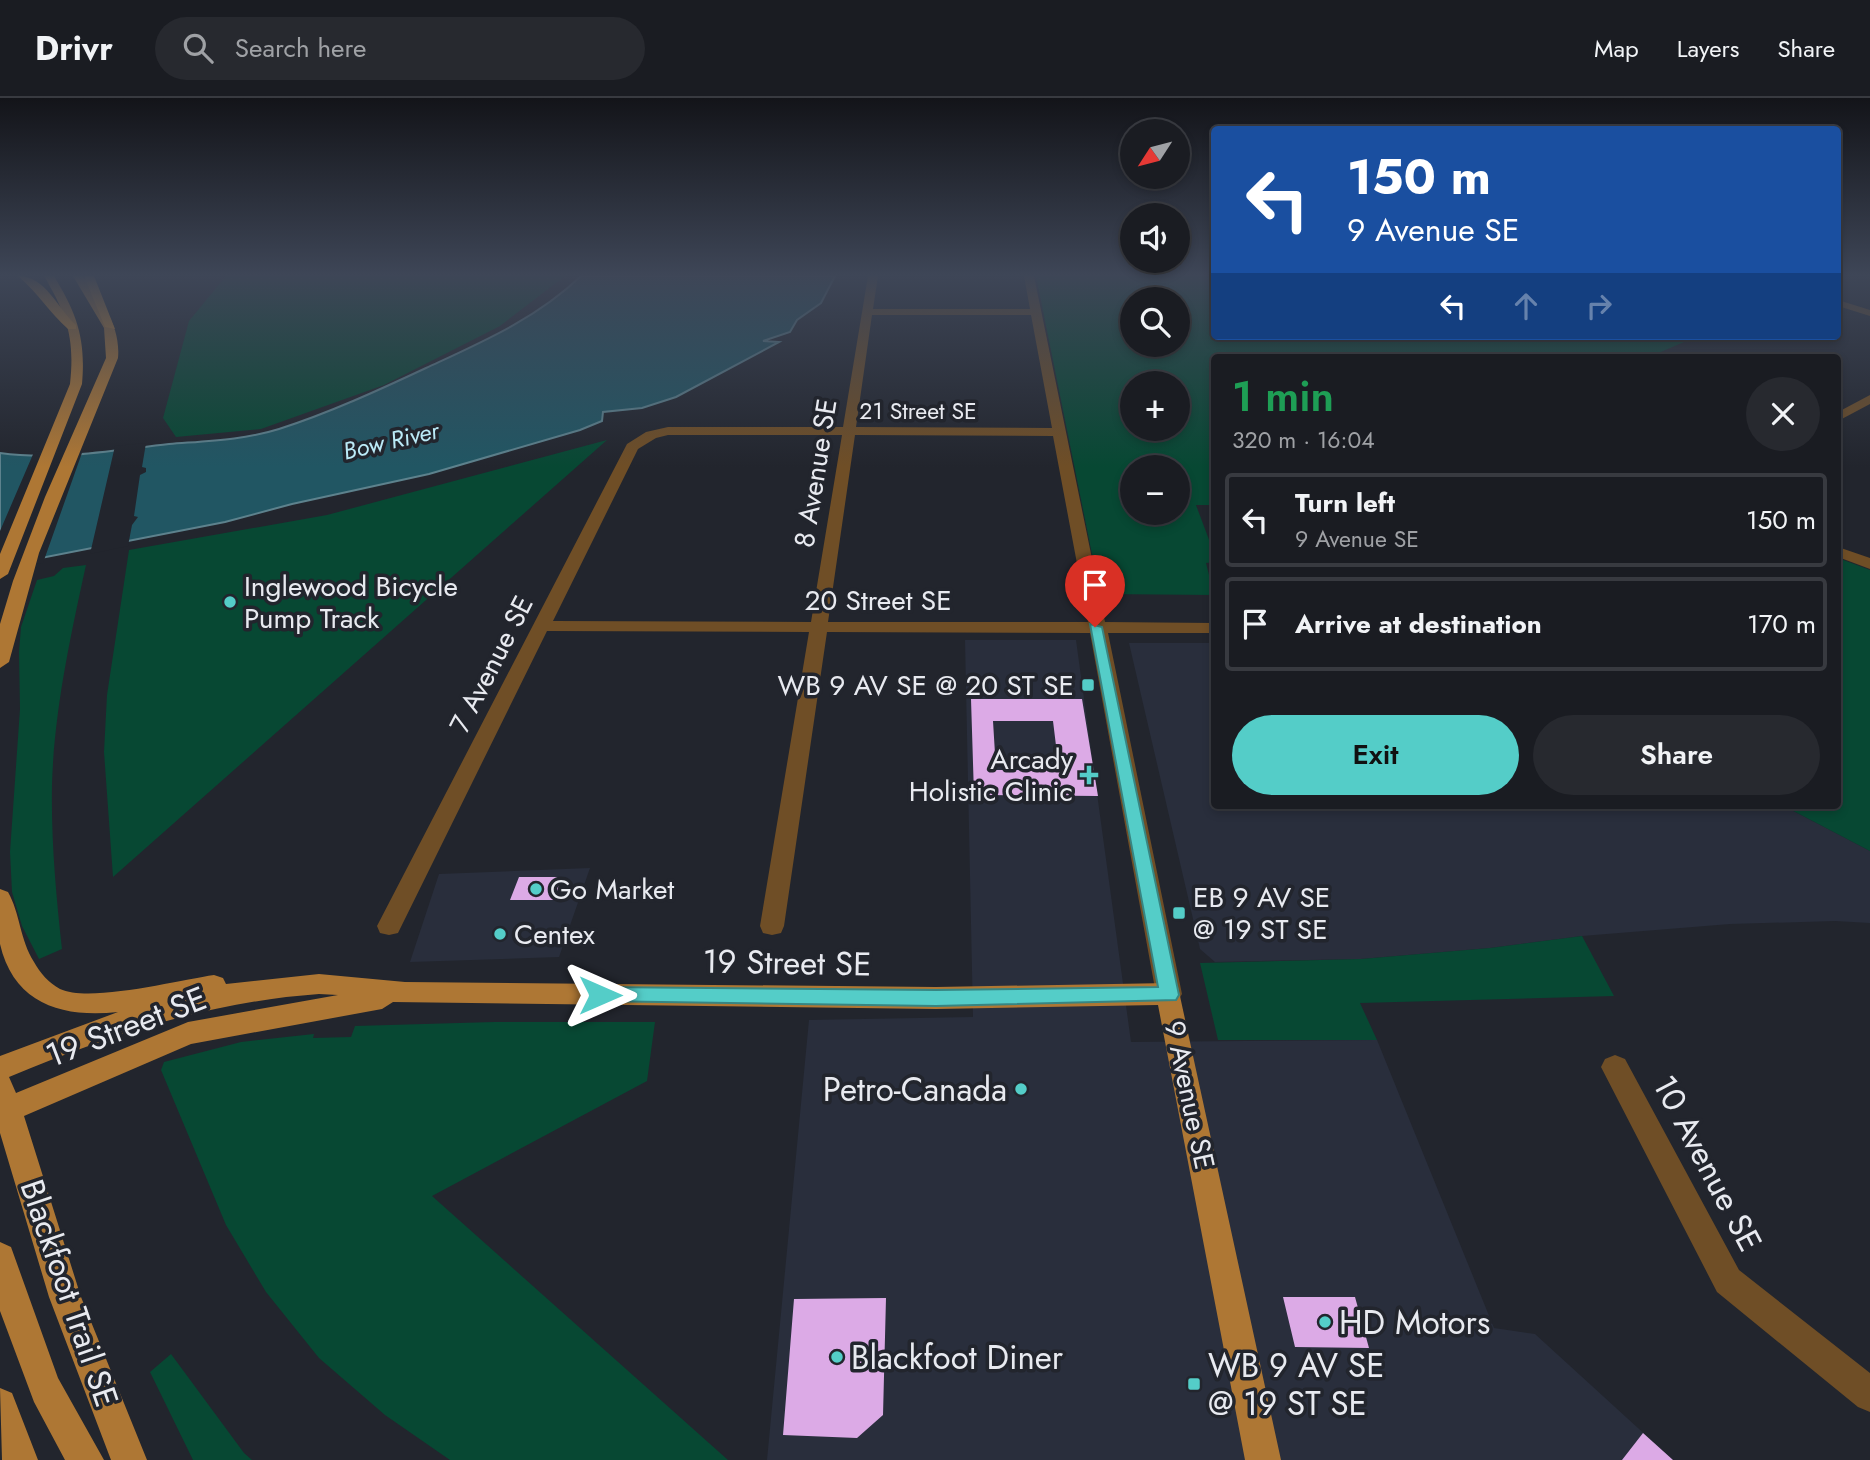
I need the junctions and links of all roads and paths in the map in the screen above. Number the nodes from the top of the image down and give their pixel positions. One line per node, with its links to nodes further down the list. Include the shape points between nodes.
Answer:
1 (74, 340): 13 (main road, via 76,384)
2 (112, 340): 18 (main road, via 108,370 73,446 23,579)
3 (863, 340): 8 (street, 8 Avenue SE)
4 (1042, 340): 9 (street, 9 Avenue SE)
5 (1870, 399): 6 (street)
6 (1841, 412): 7 (street)
7 (1870, 417)
8 (847, 431): 9 (street, 21 Street SE); 10 (street, 21 Street SE, via 668,431); 15 (street, 8 Avenue SE)
9 (1059, 432): 16 (street, 9 Avenue SE)
10 (651, 435): 14 (street, 7 Avenue SE, via 632,447)
11 (1841, 553): 12 (street)
12 (1870, 564)
13 (0, 574)
14 (541, 626): 15 (street, 20 Street SE); 20 (street, 7 Avenue SE)
15 (819, 626): 16 (street, 20 Street SE); 21 (street, 8 Avenue SE)
16 (1095, 627): 17 (street, 20 Street SE); 24 (street, 9 Avenue SE)
17 (1211, 628)
18 (0, 662)
19 (0, 898): 22 (main road, via 8,935 33,980 51,996 70,1001 116,1000 255,979)
20 (389, 926)
21 (772, 926)
22 (320, 984): 23 (main road, 19 Street SE); 26 (main road, 19 Street SE, via 218,996 154,1011)
23 (404, 993): 24 (main road, 19 Street SE, via 936,998); 27 (main road, 19 Street SE, via 188,1033)
24 (1169, 995): 34 (main road, 9 Avenue SE)
25 (1615, 1067): 29 (street, 10 Avenue SE, via 1728,1281)
26 (0, 1068)
27 (3, 1103): 33 (main road, Blackfoot Trail SE, via 65,1297)
28 (0, 1258): 32 (main road, via 25,1341)
29 (1870, 1395)
30 (0, 1405): 31 (main road)
31 (20, 1460)
32 (86, 1460)
33 (129, 1460)
34 (1263, 1460)

